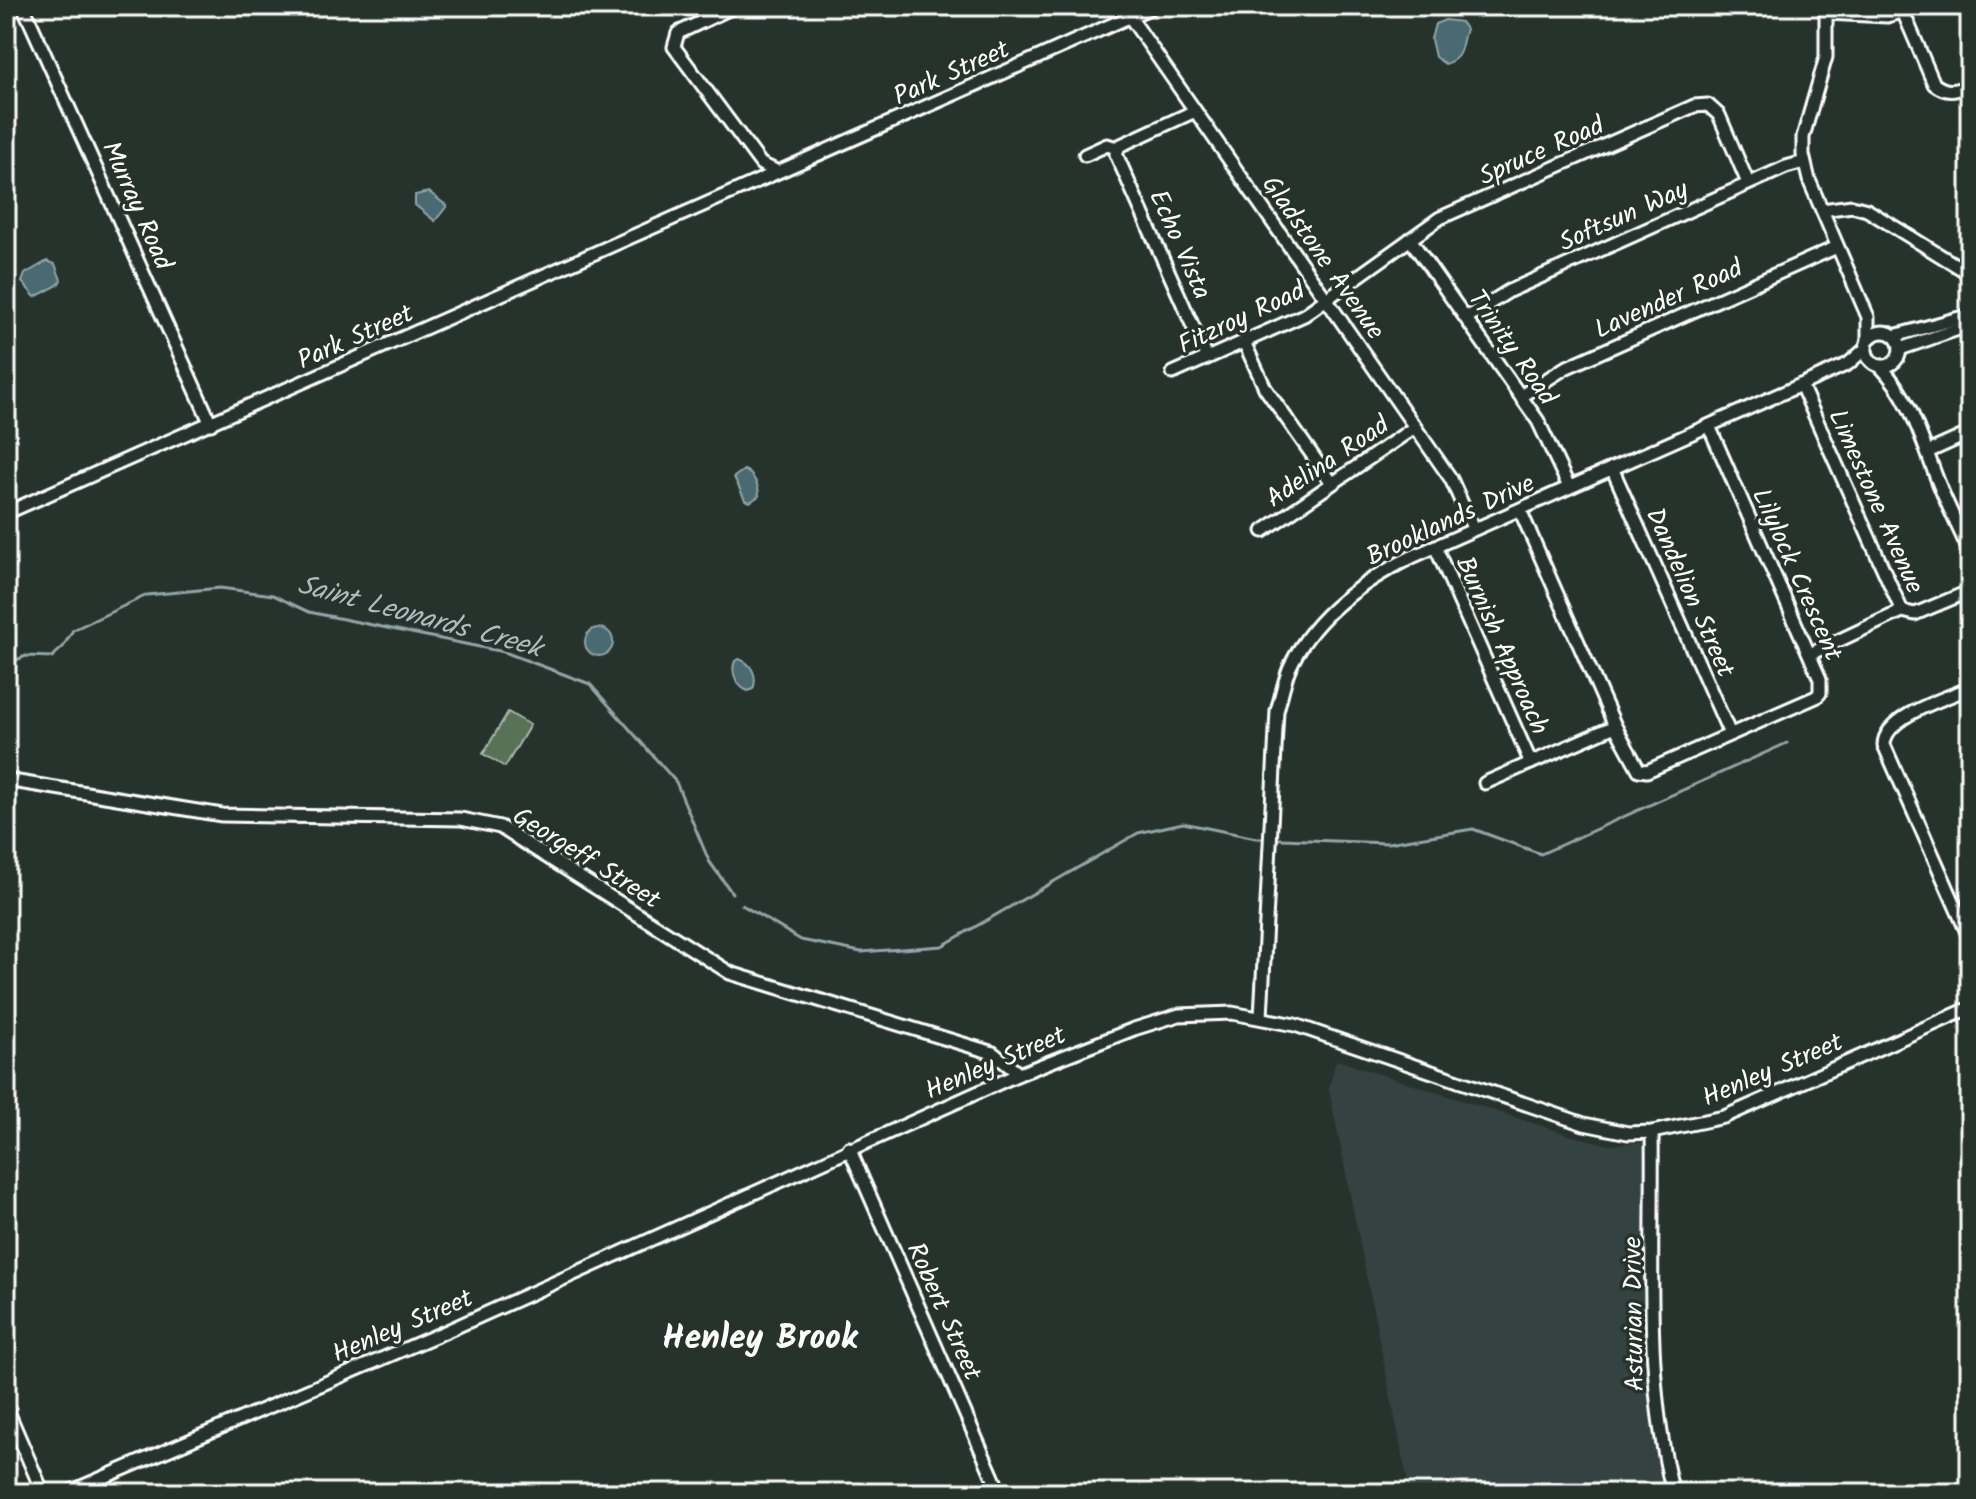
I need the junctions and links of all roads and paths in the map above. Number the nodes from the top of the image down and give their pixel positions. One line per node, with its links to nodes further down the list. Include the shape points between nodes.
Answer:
1 (23, 6): 37 (street, Murray Road)
2 (735, 6): 14 (street, via 678,33 674,47 761,164)
3 (1154, 6): 7 (street, Park Street)
4 (1921, 6): 6 (street)
5 (1826, 10): 6 (street); 13 (street, via 1826,57 1803,137)
6 (1904, 14): 8 (street, via 1934,84 1955,91)
7 (1130, 17): 9 (street, Gladstone Avenue); 12 (street, Park Street)
8 (1970, 85)
9 (1195, 111): 10 (street); 21 (street, Gladstone Avenue)
10 (1117, 148): 11 (street, via 1107,145); 30 (street, Echo Vista)
11 (1085, 155)
12 (810, 158): 14 (street, Park Street); 16 (street, Park Street)
13 (1804, 162): 15 (street, Softsun Way); 17 (street)
14 (775, 170): 16 (street, Park Street)
15 (1748, 183): 18 (street, Spruce Road, via 1719,115 1708,105 1694,106 1440,218); 24 (street, Softsun Way, via 1509,291)
16 (722, 197): 37 (street, Park Street)
17 (1822, 210): 19 (street); 20 (street, via 1867,210)
18 (1410, 239): 21 (street, Spruce Road); 24 (street, Trinity Road)
19 (1837, 247): 23 (street); 36 (street, Lavender Road, via 1565,368)
20 (1970, 274)
21 (1326, 299): 27 (street, Fitzroy Road); 39 (street, Gladstone Avenue)
22 (1970, 315): 26 (street)
23 (1868, 317): 26 (street); 28 (street)
24 (1466, 318): 36 (street, Trinity Road)
25 (1970, 325): 29 (street)
26 (1890, 334): 28 (street, Brooklands Drive); 29 (street)
27 (1245, 344): 30 (street, Fitzroy Road); 43 (street, via 1265,388)
28 (1867, 344): 31 (street, Brooklands Drive); 32 (street)
29 (1898, 354): 32 (street, Brooklands Drive); 34 (street)
30 (1207, 358): 33 (street, Fitzroy Road)
31 (1848, 364): 32 (street, Brooklands Drive); 35 (street, Brooklands Drive)
32 (1876, 364): 34 (street)
33 (1173, 373)
34 (1897, 383): 41 (street)
35 (1801, 385): 38 (street, Brooklands Drive); 53 (street, Limestone Avenue)
36 (1521, 396): 44 (street, Trinity Road)
37 (211, 424): 46 (street, Park Street)
38 (1709, 426): 42 (street, Brooklands Drive); 54 (street, Lilylock Crescent)
39 (1415, 427): 43 (street, Adelina Road); 47 (street, Gladstone Avenue, via 1451,479)
40 (1970, 433): 41 (street)
41 (1930, 451): 49 (street, via 1938,481)
42 (1612, 468): 44 (street, Brooklands Drive); 57 (street, Dandelion Street)
43 (1332, 483): 48 (street, Adelina Road)
44 (1569, 487): 45 (street, Brooklands Drive)
45 (1520, 510): 47 (street, Brooklands Drive); 56 (street, Lilylock Crescent)
46 (6, 513)
47 (1473, 528): 50 (street, Brooklands Drive)
48 (1263, 531)
49 (1967, 538): 51 (street)
50 (1435, 546): 58 (street, Burnish Approach); 64 (street, Brooklands Drive, via 1383,571 1333,609 1289,669 1277,711)
51 (1970, 553)
52 (1970, 591): 53 (street, Limestone Avenue, via 1915,614)
53 (1902, 611): 54 (street)
54 (1810, 654): 57 (street, Lilylock Crescent, via 1820,693)
55 (1970, 688): 61 (street, via 1899,720 1884,738)
56 (1615, 726): 57 (street, Lilylock Crescent, via 1634,766 1647,771); 58 (street)
57 (1730, 734)
58 (1531, 763): 60 (street)
59 (6, 780): 65 (street, Georgeff Street, via 222,815 461,819 500,827 730,973 993,1053)
60 (1485, 783)
61 (1964, 911): 62 (street)
62 (1970, 939)
63 (1970, 1008): 66 (street, Henley Street, via 1724,1117)
64 (1261, 1017): 65 (street, Henley Street, via 1179,1015); 66 (street, Henley Street, via 1584,1124)
65 (1019, 1074): 67 (street, Henley Street)
66 (1652, 1132): 72 (street, Asturian Drive, via 1653,1363)
67 (849, 1148): 70 (street, Henley Street, via 447,1331); 71 (street, Robert Street)
68 (6, 1407): 69 (street)
69 (43, 1493)
70 (67, 1493)
71 (1000, 1493)
72 (1673, 1493)

